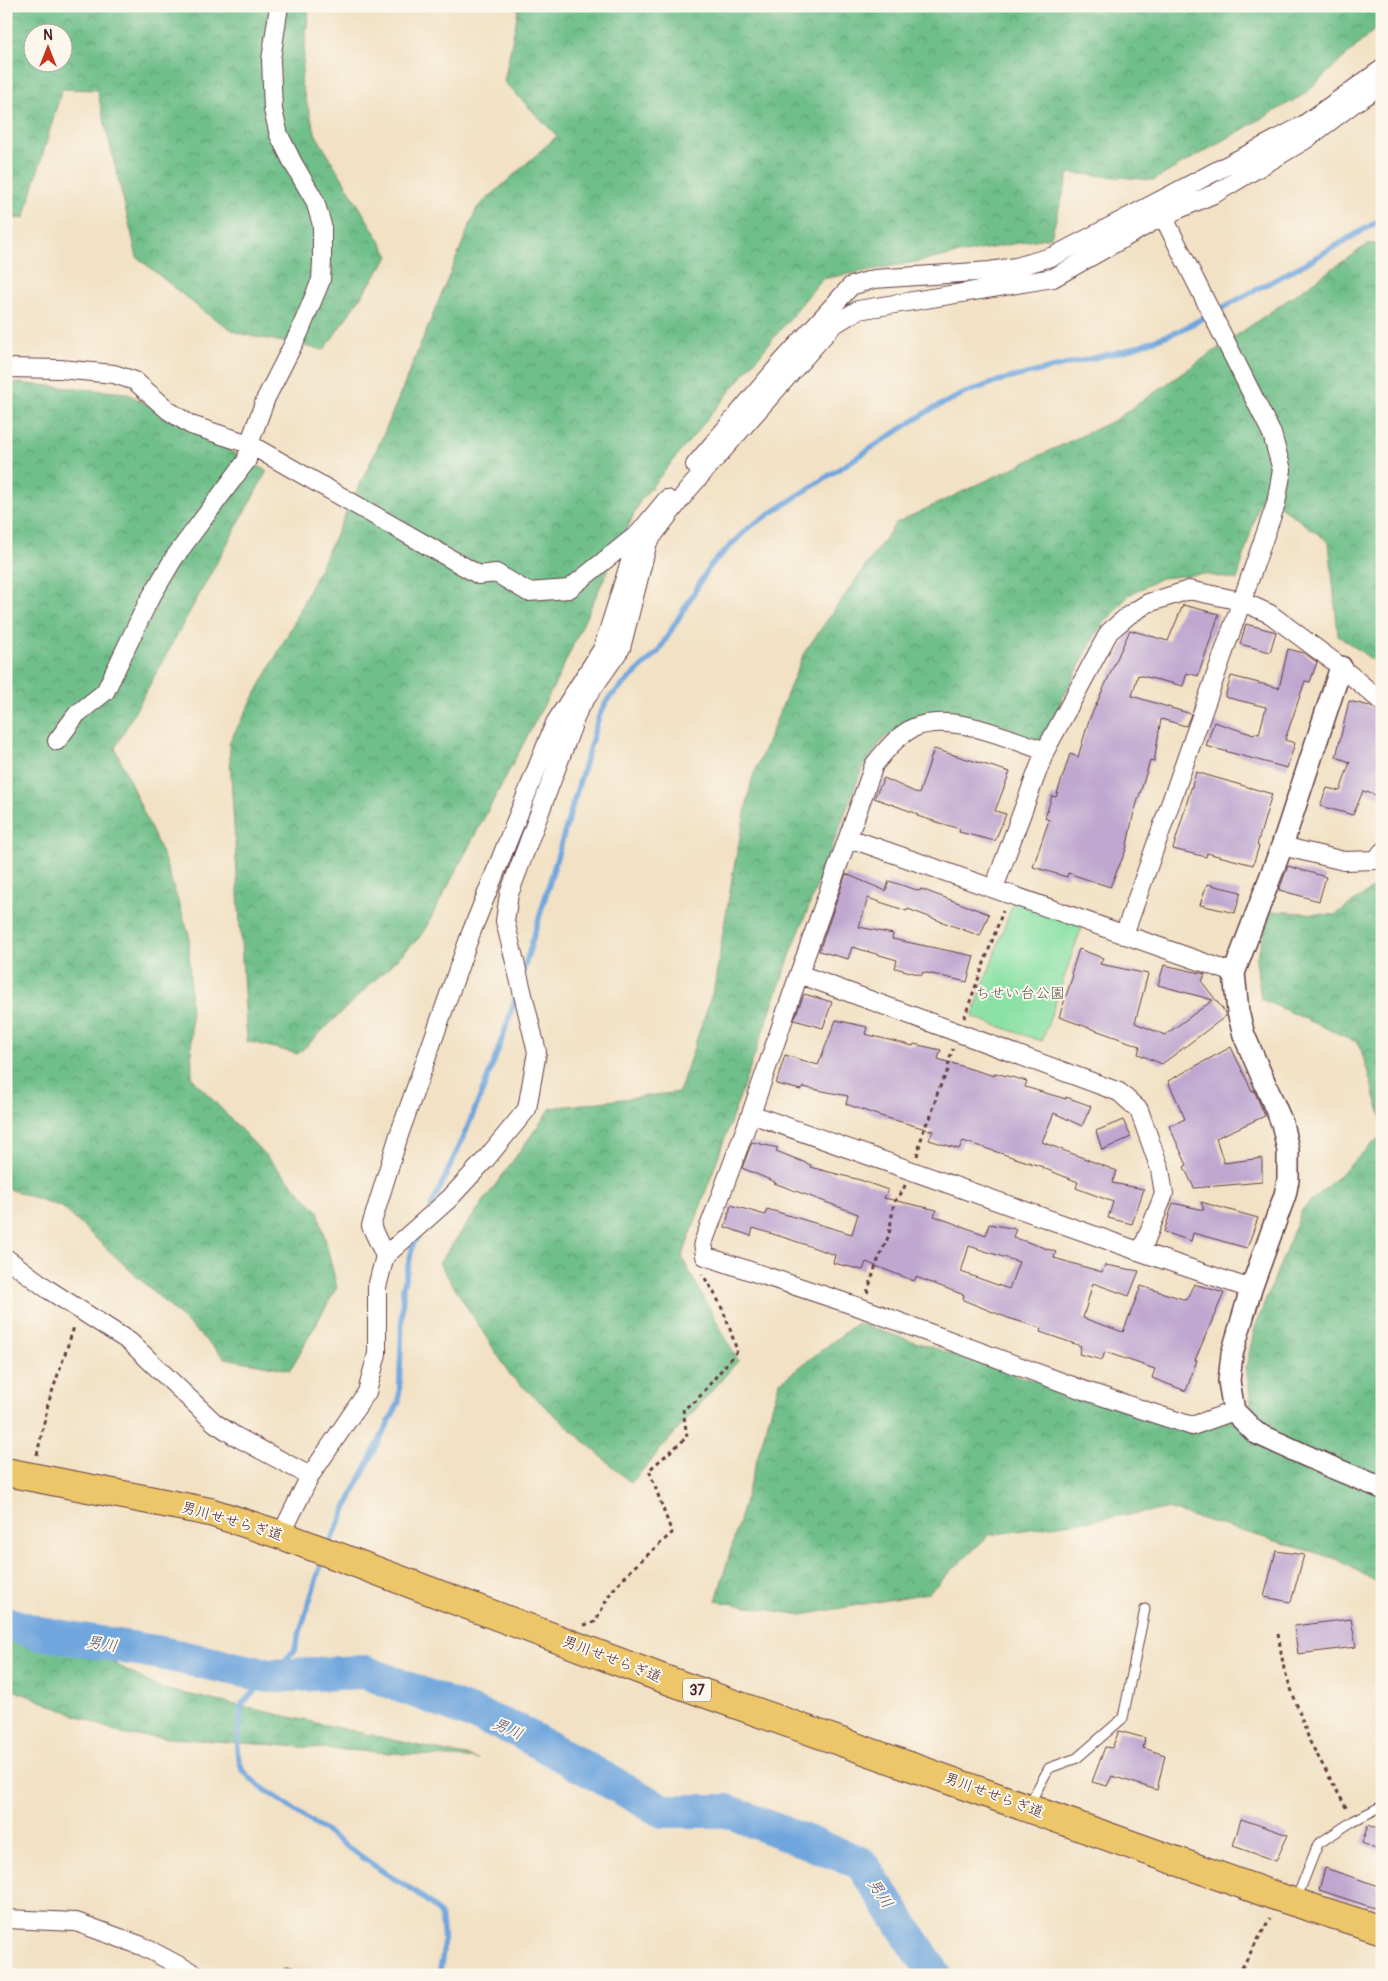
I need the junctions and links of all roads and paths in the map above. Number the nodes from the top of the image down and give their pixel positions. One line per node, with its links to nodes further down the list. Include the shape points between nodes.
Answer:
1 (279, 6): 6 (street, via 271,60 273,110 280,135 315,201 322,225 321,280 266,398)
2 (1382, 69): 7 (street, via 1302,126 1054,256 999,269 874,279 851,286 780,363)
3 (1382, 85): 4 (street, via 1304,140 1216,193)
4 (1163, 216): 8 (street, via 1272,434 1282,470 1276,504); 25 (street, via 1053,278 858,310 833,325 687,491 648,542 621,648 579,708 509,894 505,921 537,1052 527,1109 449,1199)
5 (6, 368): 6 (street, via 60,368 129,378 169,411 192,425)
6 (249, 444): 7 (street, via 479,575 496,573 528,592 569,589); 11 (street, via 247,460 174,558 148,602 105,692 78,714)
7 (639, 533): 25 (street, via 603,648 555,724 471,933 399,1135 371,1226)
8 (1241, 601): 9 (street, via 1270,614); 12 (street, via 1189,590 1148,603 1129,615 1109,632); 17 (street)
9 (1341, 667): 10 (street); 14 (street)
10 (1382, 702)
11 (57, 741)
12 (1045, 751): 13 (street, via 964,725 941,722 914,728 893,742 874,765); 16 (street)
13 (849, 838): 16 (street); 19 (street)
14 (1282, 846): 15 (street, via 1344,861 1376,860); 18 (street)
15 (1382, 852)
16 (1002, 891): 17 (street); 20 (path)
17 (1124, 935): 18 (street)
18 (1234, 973): 27 (street, via 1244,1035 1282,1123 1288,1150 1285,1195)
19 (799, 974): 20 (street); 21 (street)
20 (959, 1033): 22 (path, via 924,1128 918,1155); 24 (street, via 1120,1092 1139,1110 1160,1169 1164,1194)
21 (751, 1114): 22 (street); 23 (street, via 703,1243)
22 (909, 1170): 24 (street); 28 (path, via 903,1191 894,1202 889,1235)
23 (704, 1249): 28 (street, via 705,1256); 36 (path, via 694,1262 718,1297 737,1351 696,1400 683,1409 687,1437 649,1470 672,1533 611,1592 595,1622)
24 (1141, 1252): 27 (street)
25 (385, 1256): 32 (street, via 377,1287 377,1354 368,1392)
26 (6, 1258): 29 (street)
27 (1251, 1289): 30 (street, via 1232,1354 1229,1381)
28 (862, 1308): 30 (street, via 1083,1390 1192,1426)
29 (80, 1310): 31 (path, via 48,1404); 32 (street, via 130,1342 215,1423)
30 (1234, 1411): 33 (street, via 1256,1433)
31 (19, 1474): 34 (main road, 男川せせらぎ道 / 37, via 210,1512)
32 (310, 1476): 34 (street)
33 (1382, 1488)
34 (281, 1535): 39 (main road, 男川せせらぎ道 / 37, via 667,1680)
35 (1145, 1609): 39 (lane, via 1123,1718 1077,1758 1049,1768)
36 (578, 1626)
37 (1278, 1634): 40 (path, via 1284,1669 1310,1742)
38 (1382, 1806): 40 (lane)
39 (1027, 1807): 41 (main road, 男川せせらぎ道 / 37)
40 (1354, 1821): 41 (lane, via 1318,1844)
41 (1288, 1900): 43 (main road, 男川せせらぎ道 / 37); 49 (path)
42 (6, 1919): 44 (street, via 76,1922 142,1946)
43 (1382, 1930)
44 (197, 1975)
45 (283, 1975): 46 (lane, via 288,1971)
46 (297, 1975)
47 (626, 1975): 48 (path, via 640,1970)
48 (645, 1975)
49 (1238, 1975)

